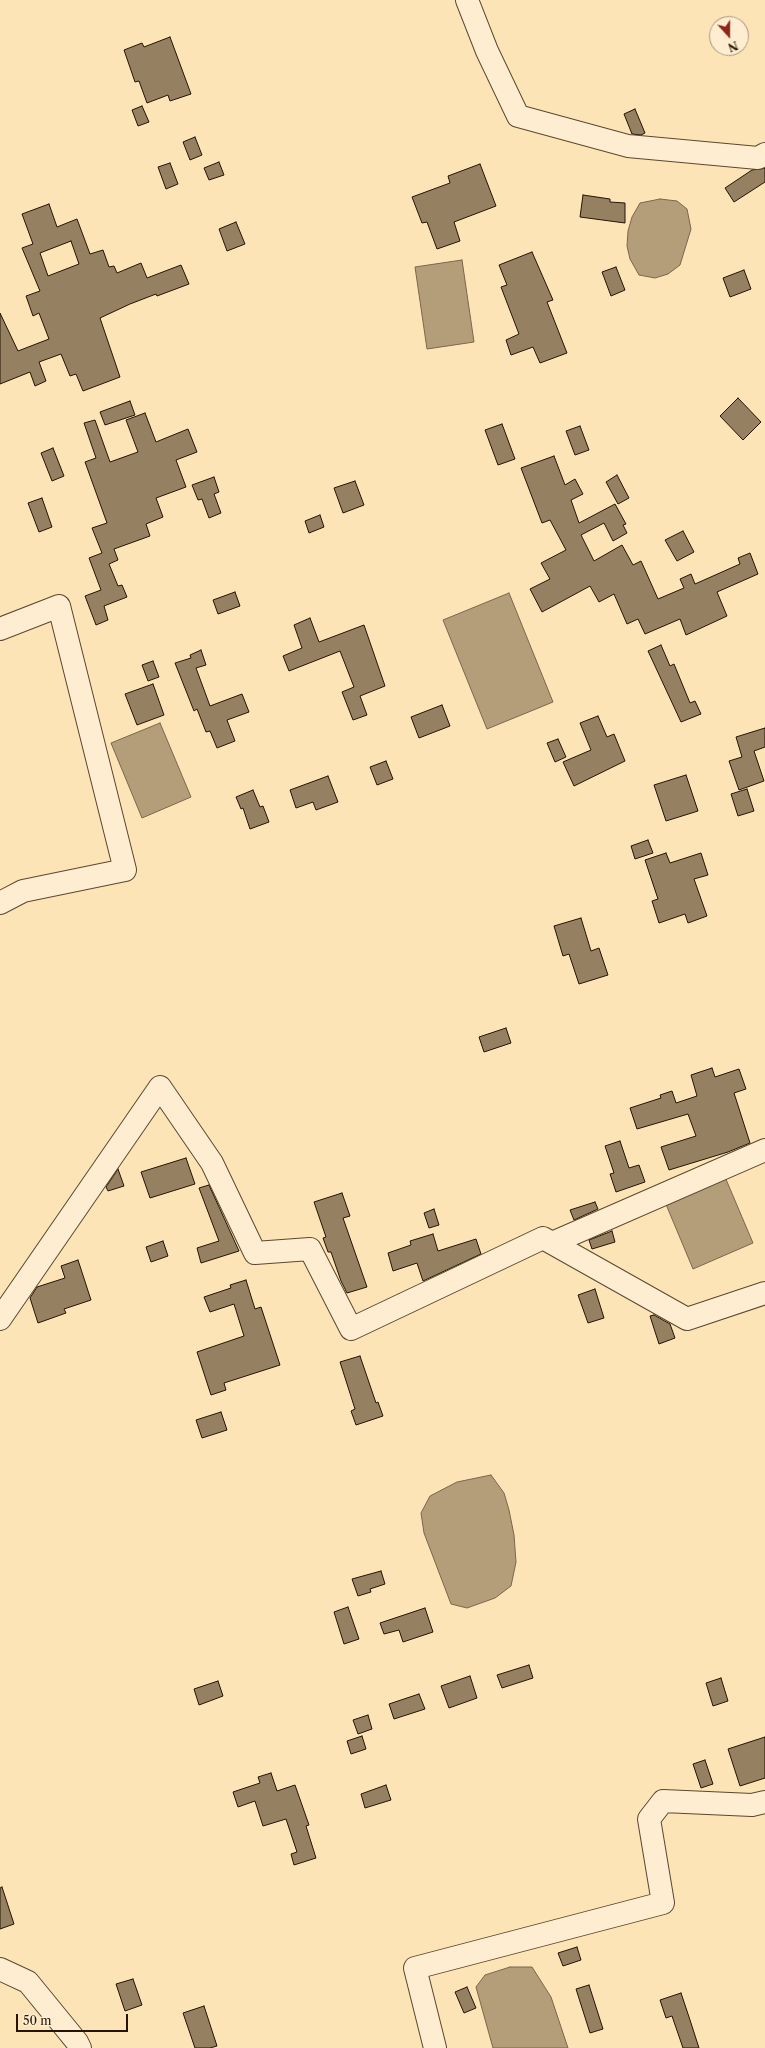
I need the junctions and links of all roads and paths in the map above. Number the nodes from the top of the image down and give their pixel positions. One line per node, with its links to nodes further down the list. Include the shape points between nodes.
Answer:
1 (467, 0): 2 (street, via 487,51 518,116 628,146 758,158)
2 (765, 154)
3 (0, 629): 4 (street, via 59,606 125,870 23,891)
4 (0, 903)
5 (765, 1150): 6 (street)
6 (552, 1243): 7 (street, via 687,1319); 8 (street, via 542,1238 351,1329 310,1249 255,1253 212,1163 160,1088)
7 (765, 1293)
8 (0, 1319)
9 (765, 1802): 12 (street, via 752,1805 663,1801 649,1819 663,1903 415,1968)
10 (0, 1969): 11 (street, via 28,1982)
11 (80, 2048)
12 (435, 2048)

